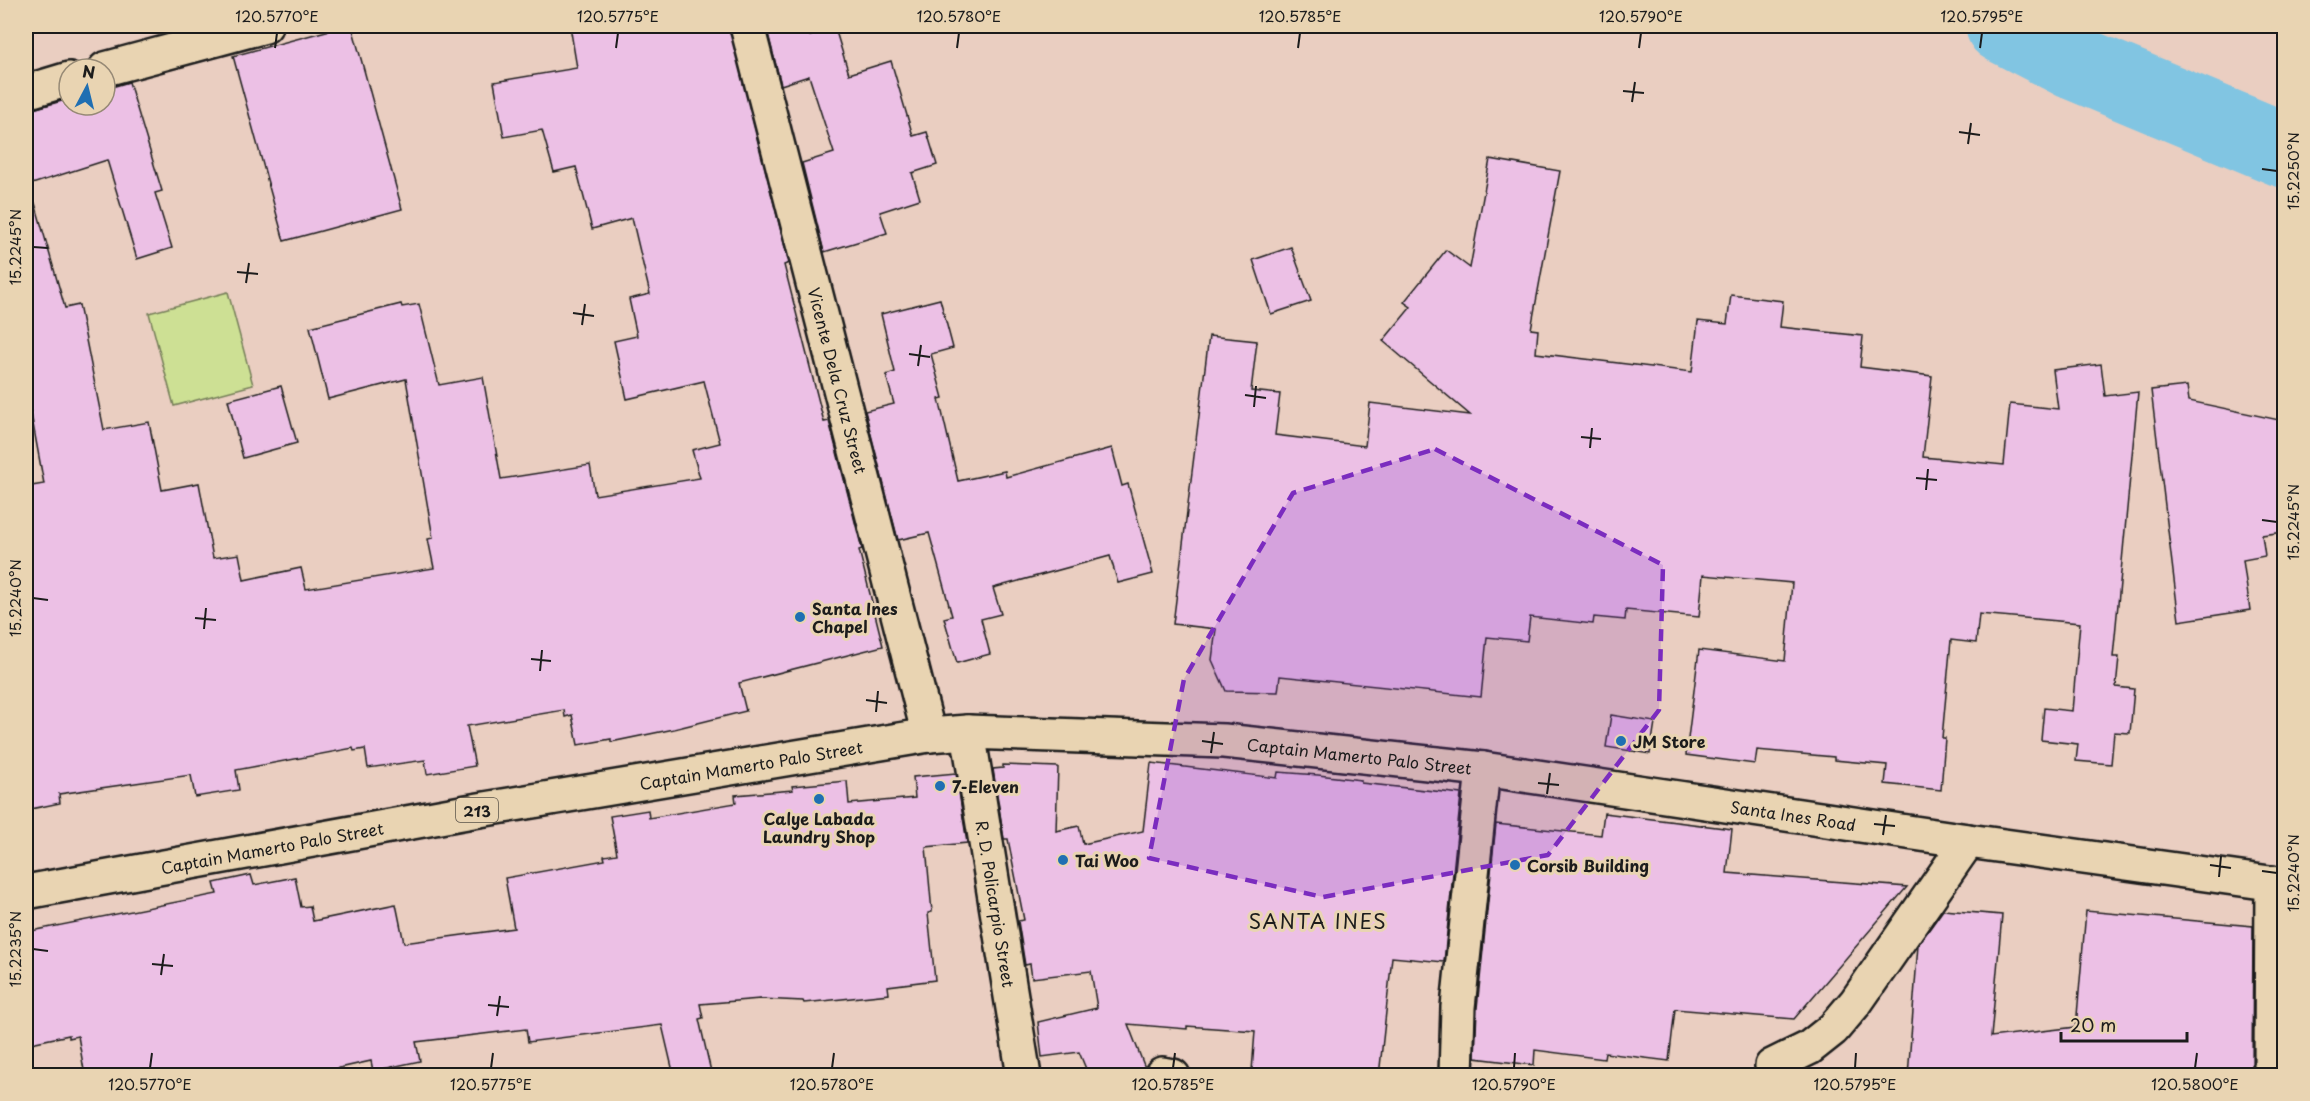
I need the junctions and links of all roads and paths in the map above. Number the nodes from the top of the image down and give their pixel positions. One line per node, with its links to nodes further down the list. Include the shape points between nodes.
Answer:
1 (265, 26): 3 (main road)
2 (747, 26): 7 (main road, Vicente Dela Cruz Street)
3 (117, 66)
4 (57, 83): 5 (main road)
5 (26, 92)
6 (968, 732): 7 (main road, Captain Mamerto Palo Street / 213); 8 (main road, Captain Mamerto Palo Street / 213, via 1224,741); 13 (main road, R. D. Policarpio Street)
7 (929, 735): 11 (main road, Captain Mamerto Palo Street / 213, via 467,812)
8 (1483, 769): 9 (main road, Santa Ines Road / 213); 14 (main road, via 1458,1007)
9 (1968, 841): 10 (main road, Santa Ines Road / 213); 12 (main road, via 1833,1029 1809,1048)
10 (2278, 884): 15 (main road)
11 (26, 892)
12 (1772, 1065)
13 (1024, 1076)
14 (1456, 1076)
15 (2271, 1076)

